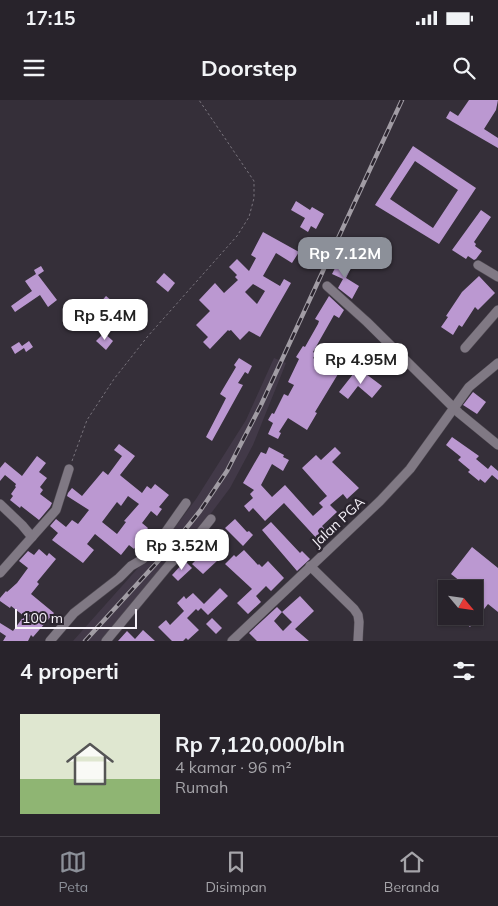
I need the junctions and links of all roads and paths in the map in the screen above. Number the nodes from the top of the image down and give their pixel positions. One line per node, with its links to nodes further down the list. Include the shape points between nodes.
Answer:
1 (200, 100): 10 (path, via 254,181 249,217 237,236 114,379 87,420)
2 (478, 265): 3 (street)
3 (498, 277)
4 (326, 286): 8 (street, via 367,322)
5 (498, 310): 6 (street)
6 (465, 348)
7 (498, 363): 8 (street, Jalan PGA, via 468,386)
8 (451, 410): 9 (street); 15 (street, Jalan PGA, via 410,469)
9 (498, 445)
10 (69, 468): 14 (street, via 56,510)
11 (186, 503): 17 (street, via 143,559 74,613)
12 (0, 504): 14 (street)
13 (211, 519): 18 (street)
14 (32, 537): 16 (street)
15 (310, 566): 19 (street, Jalan PGA); 20 (street, via 358,615)
16 (0, 573)
17 (50, 641)
18 (106, 641)
19 (232, 641)
20 (358, 641)

